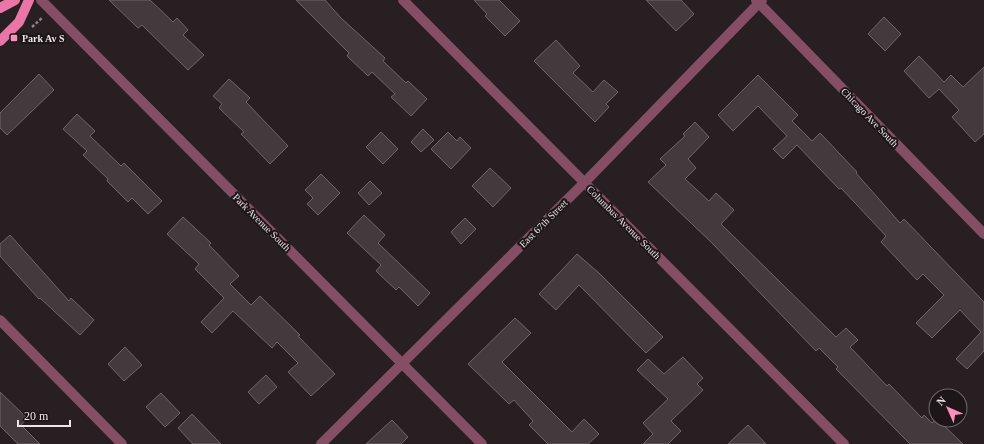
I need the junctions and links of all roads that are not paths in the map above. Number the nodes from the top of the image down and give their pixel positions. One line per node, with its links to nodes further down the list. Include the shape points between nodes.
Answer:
1 (15, 0): 6 (main road)
2 (29, 0): 7 (main road, via 19,22)
3 (41, 0): 11 (street, Park Avenue South)
4 (403, 0): 8 (street, Columbus Avenue South)
5 (759, 1): 8 (street, East 67th Street); 9 (street, Chicago Ave South)
6 (0, 8)
7 (0, 41)
8 (585, 182): 11 (street, East 67th Street); 15 (street, Columbus Avenue South)
9 (984, 234)
10 (0, 320): 12 (street)
11 (403, 363): 13 (street, East 67th Street); 14 (street, Park Avenue South)
12 (122, 444)
13 (322, 444)
14 (482, 444)
15 (844, 444)

